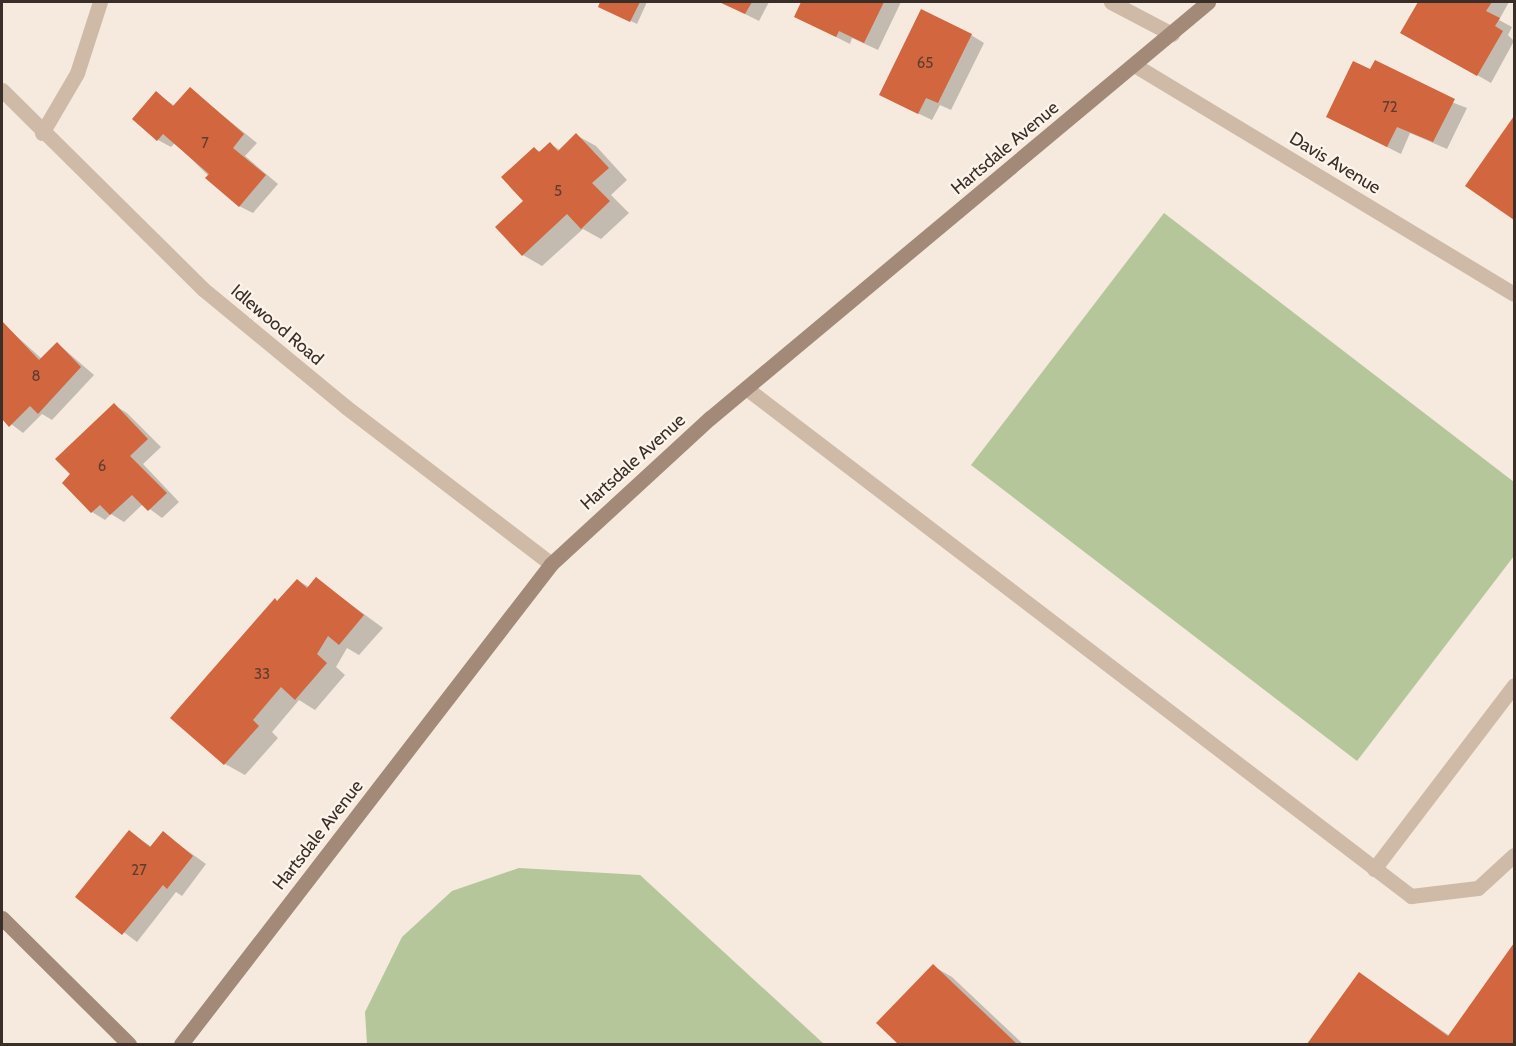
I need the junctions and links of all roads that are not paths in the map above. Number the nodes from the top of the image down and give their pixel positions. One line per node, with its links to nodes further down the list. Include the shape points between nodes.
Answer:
1 (100, 2): 7 (street, via 77,73)
2 (1111, 2): 4 (street)
3 (1208, 2): 4 (street, Hartsdale Avenue)
4 (1172, 34): 5 (street, Hartsdale Avenue)
5 (1136, 66): 8 (street, Davis Avenue); 9 (street, Hartsdale Avenue)
6 (2, 90): 7 (street, Idlewood Road)
7 (42, 133): 10 (street, Idlewood Road, via 203,289 346,407)
8 (1515, 294)
9 (746, 388): 10 (street, Hartsdale Avenue); 13 (street)
10 (551, 564): 16 (street, Hartsdale Avenue)
11 (1515, 685): 13 (street)
12 (1515, 855): 13 (street, via 1478,888 1411,896)
13 (1374, 869)
14 (2, 918): 15 (street)
15 (129, 1044)
16 (181, 1044)

